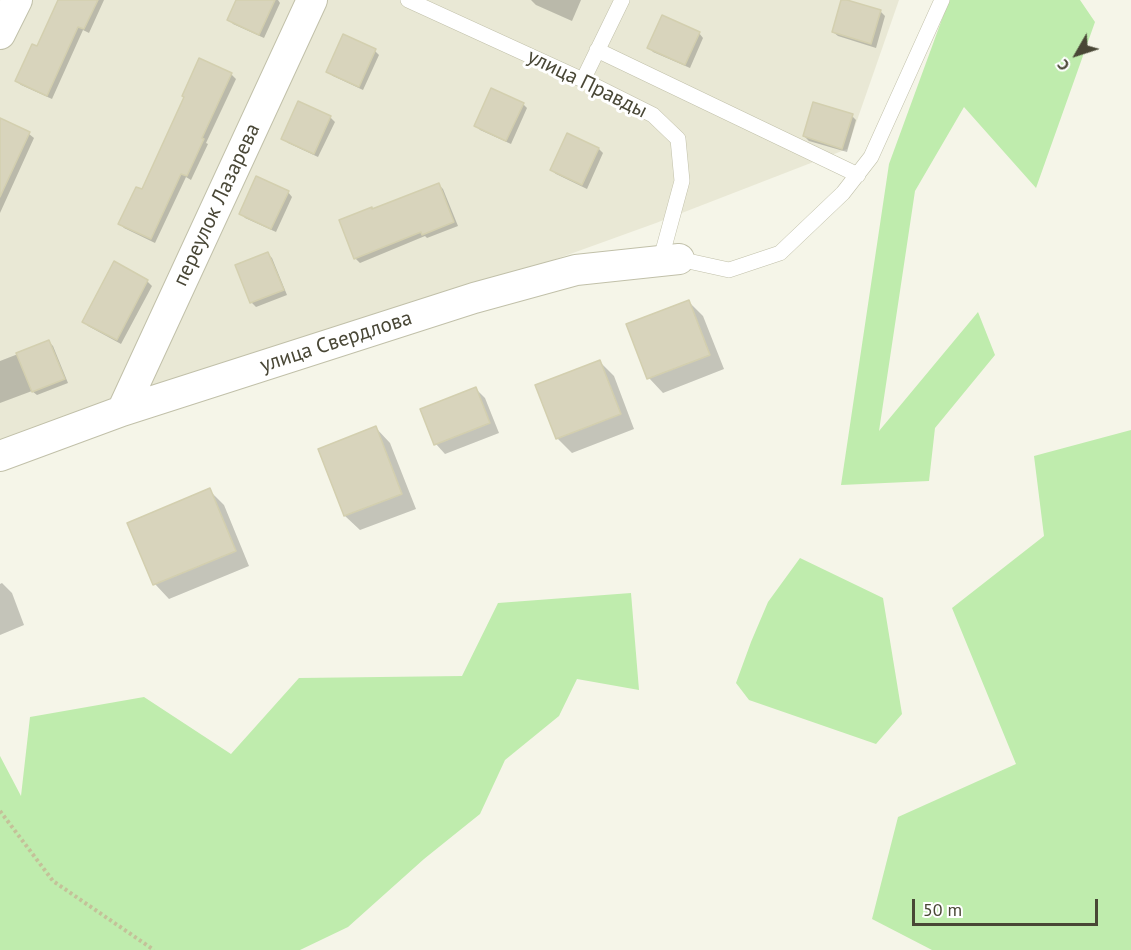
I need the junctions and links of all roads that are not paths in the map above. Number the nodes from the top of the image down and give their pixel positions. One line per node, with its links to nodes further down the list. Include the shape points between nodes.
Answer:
1 (17, 0): 6 (street)
2 (312, 0): 11 (street, переулок Лазарева)
3 (408, 0): 8 (lane, улица Правды)
4 (622, 0): 7 (lane)
5 (942, 0): 9 (lane, via 870,157)
6 (0, 34)
7 (597, 50): 8 (lane); 9 (lane)
8 (583, 80): 10 (lane, улица Правды, via 653,115 678,139 682,181)
9 (858, 175): 10 (lane, via 780,253 729,270)
10 (670, 260): 11 (street, улица Свердлова, via 576,270 531,282)
11 (122, 411): 12 (street, улица Свердлова)
12 (0, 456)

